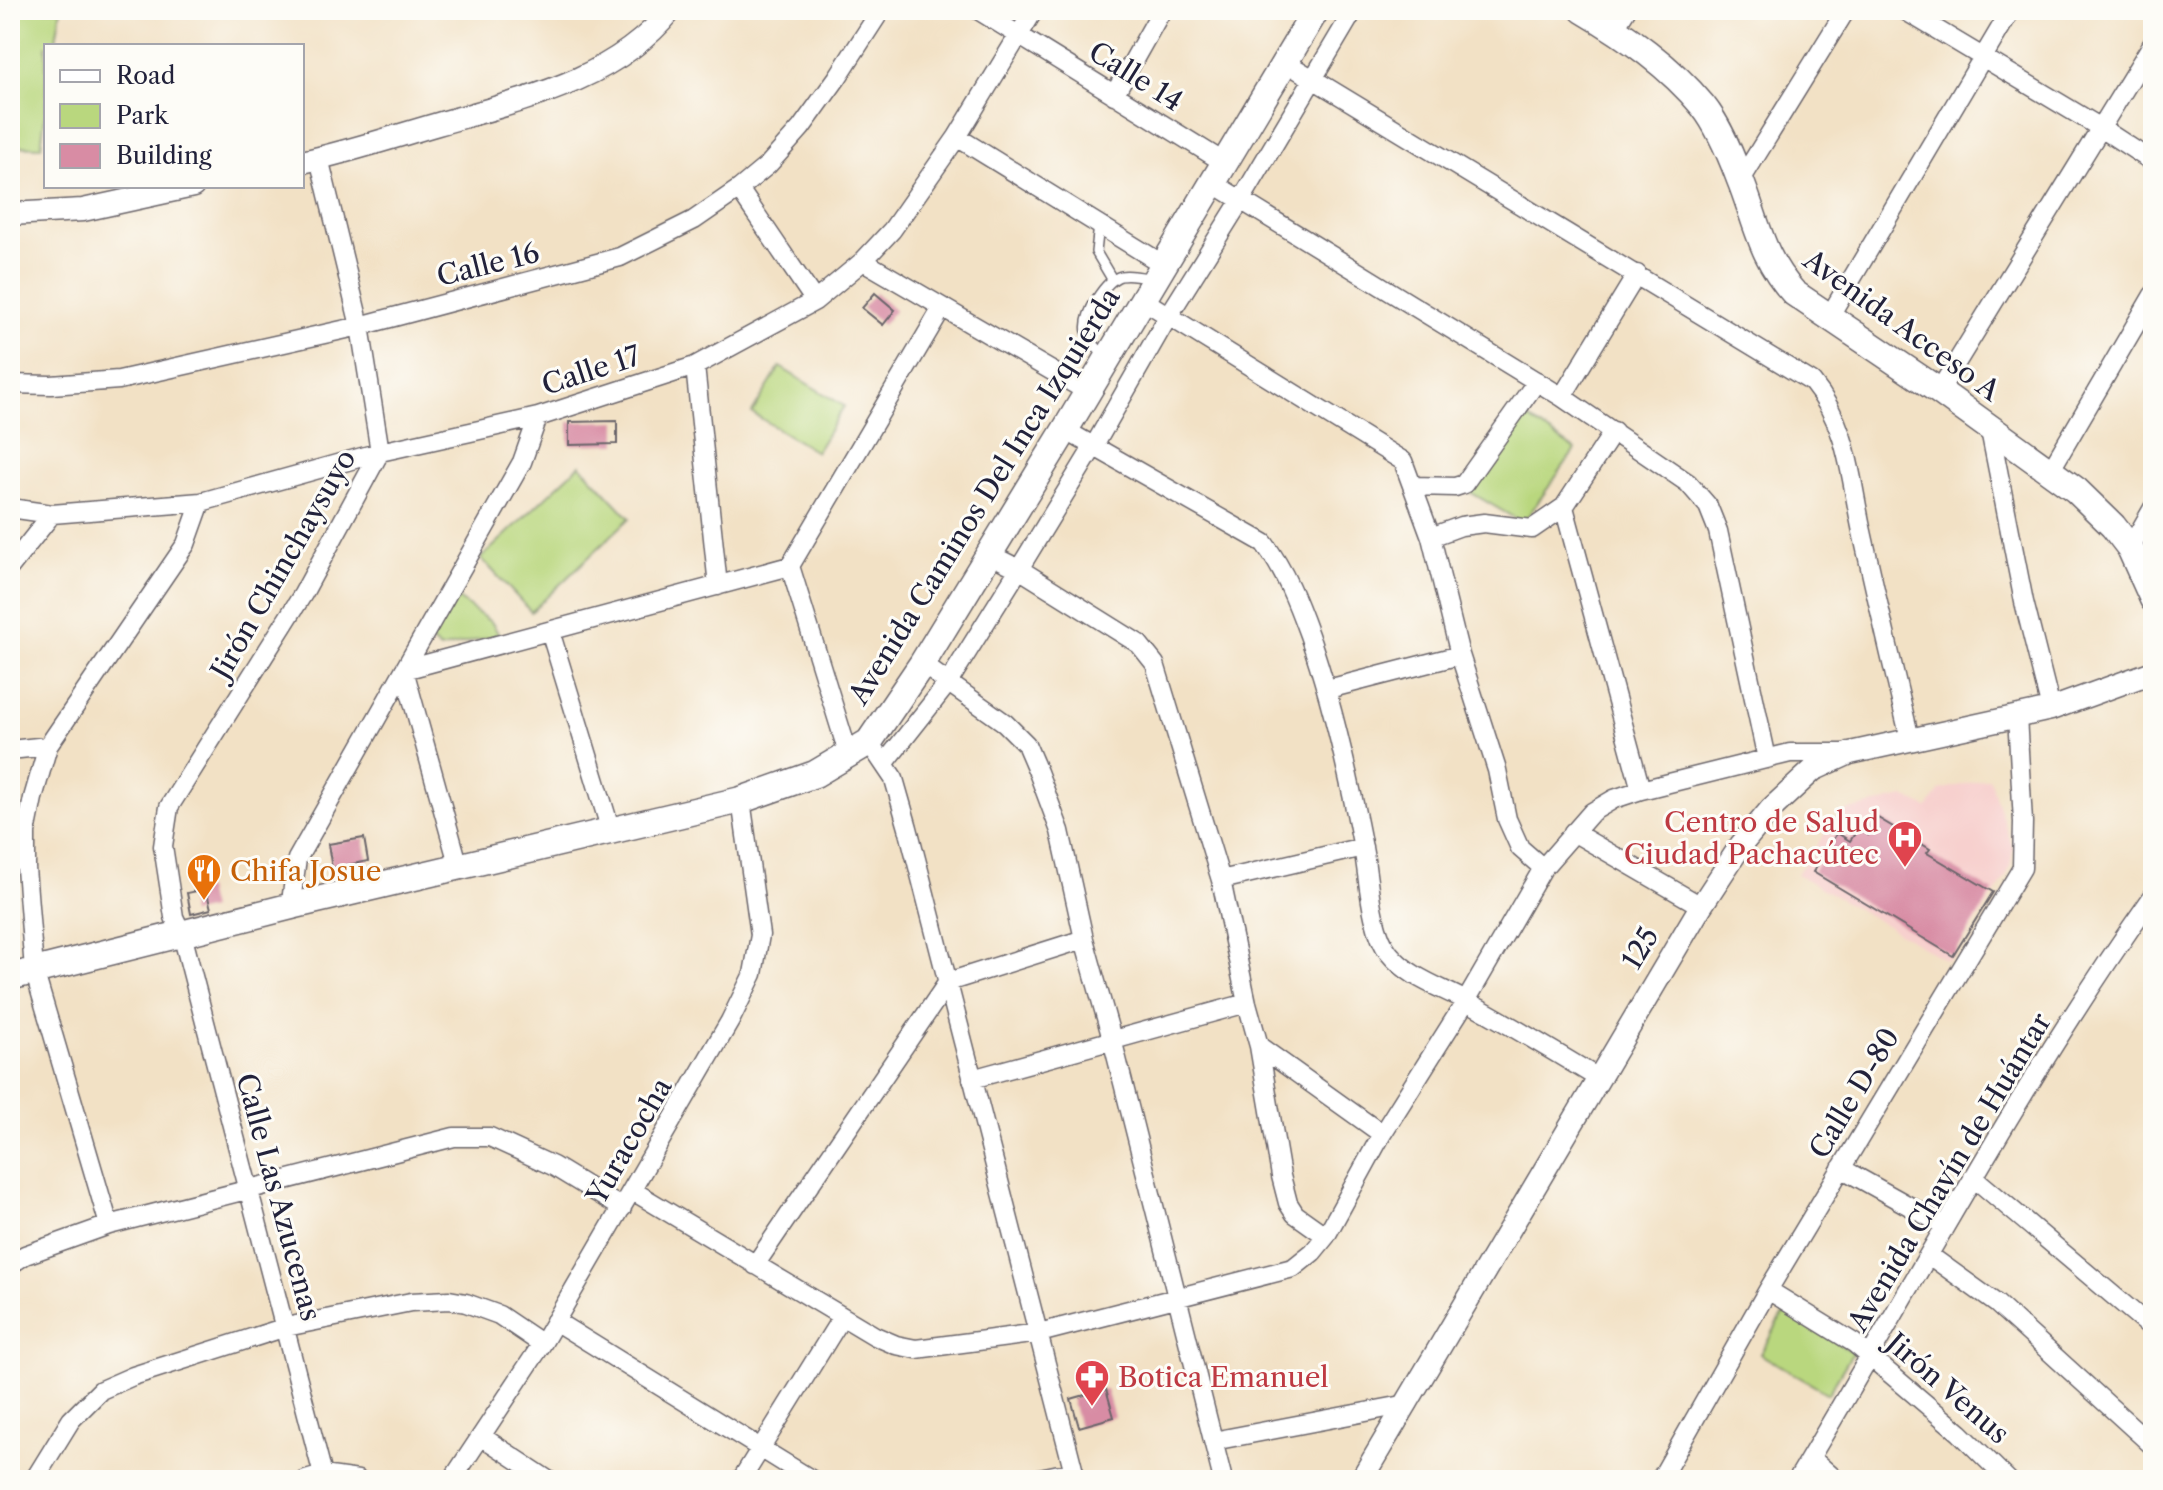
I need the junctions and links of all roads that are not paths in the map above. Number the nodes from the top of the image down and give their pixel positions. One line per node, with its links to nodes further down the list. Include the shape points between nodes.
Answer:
1 (671, 10): 21 (street, via 633,49 573,82)
2 (881, 10): 26 (street, Calle 16, via 801,128)
3 (978, 10): 13 (street, Calle 14)
4 (1034, 10): 13 (street, Calle 17)
5 (1162, 10): 18 (street)
6 (1316, 10): 16 (main road, Avenida Caminos Del Inca Izquierda)
7 (1354, 10): 17 (street)
8 (1583, 10): 12 (main road, Avenida Acceso A)
9 (1846, 10): 24 (street)
10 (1904, 10): 15 (street)
11 (2011, 10): 15 (street)
12 (1620, 19): 24 (main road, Avenida Acceso A, via 1704,107)
13 (1019, 36): 18 (street, Calle 14); 20 (street, Calle 17)
14 (2153, 43): 19 (street)
15 (1983, 58): 19 (street); 38 (street)
16 (1285, 62): 17 (street); 23 (main road, Avenida Caminos Del Inca Izquierda)
17 (1311, 78): 27 (street); 31 (street)
18 (1114, 95): 23 (street, Calle 14)
19 (2101, 128): 22 (street); 44 (street)
20 (957, 137): 29 (street); 30 (street, Calle 17, via 892,230)
21 (311, 160): 39 (street, Jirón Chinchaysuyo)
22 (2153, 162)
23 (1219, 173): 27 (street, Calle 14); 33 (main road, Avenida Caminos Del Inca Izquierda)
24 (1741, 180): 38 (main road, Avenida Acceso A, via 1757,234 1780,277)
25 (184, 188): 28 (street, via 83,210)
26 (739, 189): 35 (street); 39 (street, Calle 16, via 694,220 620,257)
27 (1241, 200): 37 (street); 42 (street, Calle 14)
28 (10, 214)
29 (1099, 225): 32 (lane, via 1096,252); 33 (street)
30 (863, 261): 35 (street, Calle 17); 36 (street)
31 (1637, 274): 46 (street); 77 (street, via 1812,382 1829,402 1846,450)
32 (1112, 279): 33 (lane, via 1124,275); 40 (lane, via 1085,328)
33 (1154, 281): 37 (street); 40 (main road, Avenida Caminos Del Inca Izquierda)
34 (2153, 295): 53 (street)
35 (815, 301): 41 (street, Calle 17)
36 (942, 308): 45 (street); 63 (street)
37 (1169, 315): 51 (street); 54 (street, via 1403,461)
38 (1829, 317): 44 (main road, Avenida Acceso A)
39 (360, 326): 43 (street, Calle 16, via 119,380); 52 (street, Jirón Chinchaysuyo)
40 (1107, 360): 45 (main road, Avenida Caminos Del Inca Izquierda)
41 (695, 366): 47 (street, Calle 17); 66 (street)
42 (1537, 381): 46 (street, Calle 14); 54 (street, via 1464,484)
43 (10, 384)
44 (1939, 391): 49 (main road, Avenida Acceso A)
45 (1088, 392): 48 (main road, Avenida Caminos Del Inca Izquierda)
46 (1562, 397): 50 (street, Calle 14)
47 (538, 417): 52 (street, Calle 17); 71 (street, via 522,462)
48 (1065, 430): 51 (street); 62 (main road, Avenida Caminos Del Inca Izquierda)
49 (1990, 430): 53 (main road, Avenida Acceso A); 75 (street)
50 (1614, 431): 56 (street); 82 (street, Calle 14, via 1688,483 1708,506 1725,559)
51 (1094, 446): 65 (street); 74 (street, via 1264,543 1293,591)
52 (380, 452): 55 (street, Calle 17); 96 (street, Jirón Chinchaysuyo, via 303,594 169,807 163,846 174,917)
53 (2050, 471): 61 (main road, Avenida Acceso A, via 2096,509)
54 (1414, 486): 60 (street)
55 (201, 502): 59 (street, Calle 17); 78 (street, via 186,544)
56 (1564, 507): 60 (street, via 1532,529 1484,523); 84 (street)
57 (10, 508): 59 (street, Calle 17)
58 (2153, 508): 61 (street)
59 (52, 514): 64 (street)
60 (1431, 537): 69 (street)
61 (2130, 548): 67 (main road, Avenida Acceso A)
62 (989, 554): 65 (street); 70 (main road, Avenida Caminos Del Inca Izquierda)
63 (790, 566): 66 (street); 79 (street)
64 (10, 567)
65 (1019, 569): 73 (street); 92 (street, via 1139,644 1155,664)
66 (718, 586): 68 (street)
67 (2153, 599)
68 (550, 631): 71 (street); 86 (street)
69 (1460, 655): 74 (street); 91 (street, via 1507,819 1520,848)
70 (922, 664): 73 (street); 79 (main road, Avenida Caminos Del Inca Izquierda)
71 (404, 670): 90 (street); 94 (street, via 297,859 292,894)
72 (2153, 672): 75 (street, 125)
73 (948, 683): 83 (street); 97 (street, via 1026,744 1060,831)
74 (1328, 689): 89 (street)
75 (2051, 709): 76 (street, 125)
76 (2017, 716): 77 (street, 125); 107 (street, Calle D-80, via 2022,868)
77 (1910, 739): 81 (street, 125)
78 (48, 746): 80 (street); 88 (street)
79 (859, 749): 83 (street); 85 (main road, Avenida Caminos Del Inca Izquierda, via 815,774)
80 (10, 750)
81 (1850, 753): 82 (street, via 1790,753); 95 (street, 125, via 1813,770 1791,788 1741,845)
82 (1767, 759): 84 (street)
83 (884, 764): 99 (street, via 894,779)
84 (1641, 790): 87 (street, via 1592,812)
85 (741, 800): 86 (main road, Avenida Caminos Del Inca Izquierda); 110 (street, Yuracocha, via 760,935 753,974)
86 (611, 831): 90 (main road, Avenida Caminos Del Inca Izquierda)
87 (1573, 832): 91 (street); 95 (street)
88 (18, 835): 98 (street, via 26,868)
89 (1363, 847): 92 (street); 100 (street, via 1376,925 1386,950 1398,964)
90 (459, 867): 94 (main road, Avenida Caminos Del Inca Izquierda)
91 (1543, 868): 100 (street)
92 (1221, 880): 101 (street)
93 (2153, 896): 108 (street, Avenida Chavín de Huántar)
94 (296, 905): 96 (main road, Avenida Caminos Del Inca Izquierda)
95 (1701, 906): 104 (street, 125)
96 (182, 934): 98 (main road, Avenida Caminos Del Inca Izquierda); 109 (street, Calle Las Azucenas)
97 (1084, 939): 99 (street); 102 (street)
98 (22, 973): 112 (street)
99 (948, 982): 105 (street); 117 (street)
100 (1466, 1001): 104 (street); 106 (street)
101 (1247, 1003): 102 (street); 103 (street)
102 (1112, 1039): 105 (street); 119 (street)
103 (1259, 1046): 106 (street); 114 (street, via 1288,1203)
104 (1598, 1078): 127 (street, 125)
105 (972, 1079): 124 (street)
106 (1382, 1134): 114 (street)
107 (1841, 1168): 113 (street); 118 (street, Calle D-80)
108 (1973, 1177): 113 (street, Avenida Chavín de Huántar); 123 (street)
109 (248, 1191): 111 (street, via 454,1137 490,1137 553,1166); 112 (street); 122 (street, Calle Las Azucenas)
110 (633, 1191): 111 (street, Yuracocha); 117 (street)
111 (622, 1208): 121 (street, Yuracocha)
112 (109, 1225): 116 (street)
113 (1945, 1226): 115 (street, Avenida Chavín de Huántar)
114 (1326, 1236): 119 (street, via 1293,1268)
115 (1929, 1255): 126 (street, Avenida Chavín de Huántar); 131 (street, via 1997,1304)
116 (10, 1265)
117 (755, 1265): 120 (street)
118 (1768, 1290): 126 (street, Jirón Venus); 144 (street, Calle D-80)
119 (1176, 1299): 124 (street); 129 (street)
120 (842, 1317): 124 (street, via 896,1345 916,1349); 130 (street)
121 (555, 1321): 125 (street, Yuracocha); 130 (street)
122 (286, 1327): 125 (street, via 435,1299 483,1308); 134 (street, Calle Las Azucenas); 135 (street, via 101,1390 71,1420)
123 (2153, 1329)
124 (1039, 1333): 133 (street)
125 (542, 1344): 128 (street, Yuracocha)
126 (1870, 1358): 132 (street, Avenida Chavín de Huántar); 147 (street, Jirón Venus)
127 (1408, 1404): 129 (street); 143 (street, 125)
128 (481, 1436): 137 (street, Yuracocha); 138 (street)
129 (1213, 1441): 142 (street)
130 (760, 1446): 139 (street); 140 (street)
131 (2153, 1446)
132 (1811, 1458): 145 (street, Avenida Chavín de Huántar); 146 (street)
133 (1075, 1476): 141 (street)
134 (315, 1478): 136 (street)
135 (34, 1480)
136 (358, 1480)
137 (452, 1480)
138 (548, 1480)
139 (741, 1480)
140 (812, 1480)
141 (1030, 1480)
142 (1223, 1480)
143 (1361, 1480)
144 (1660, 1480)
145 (1797, 1480)
146 (1836, 1480)
147 (2008, 1480)

